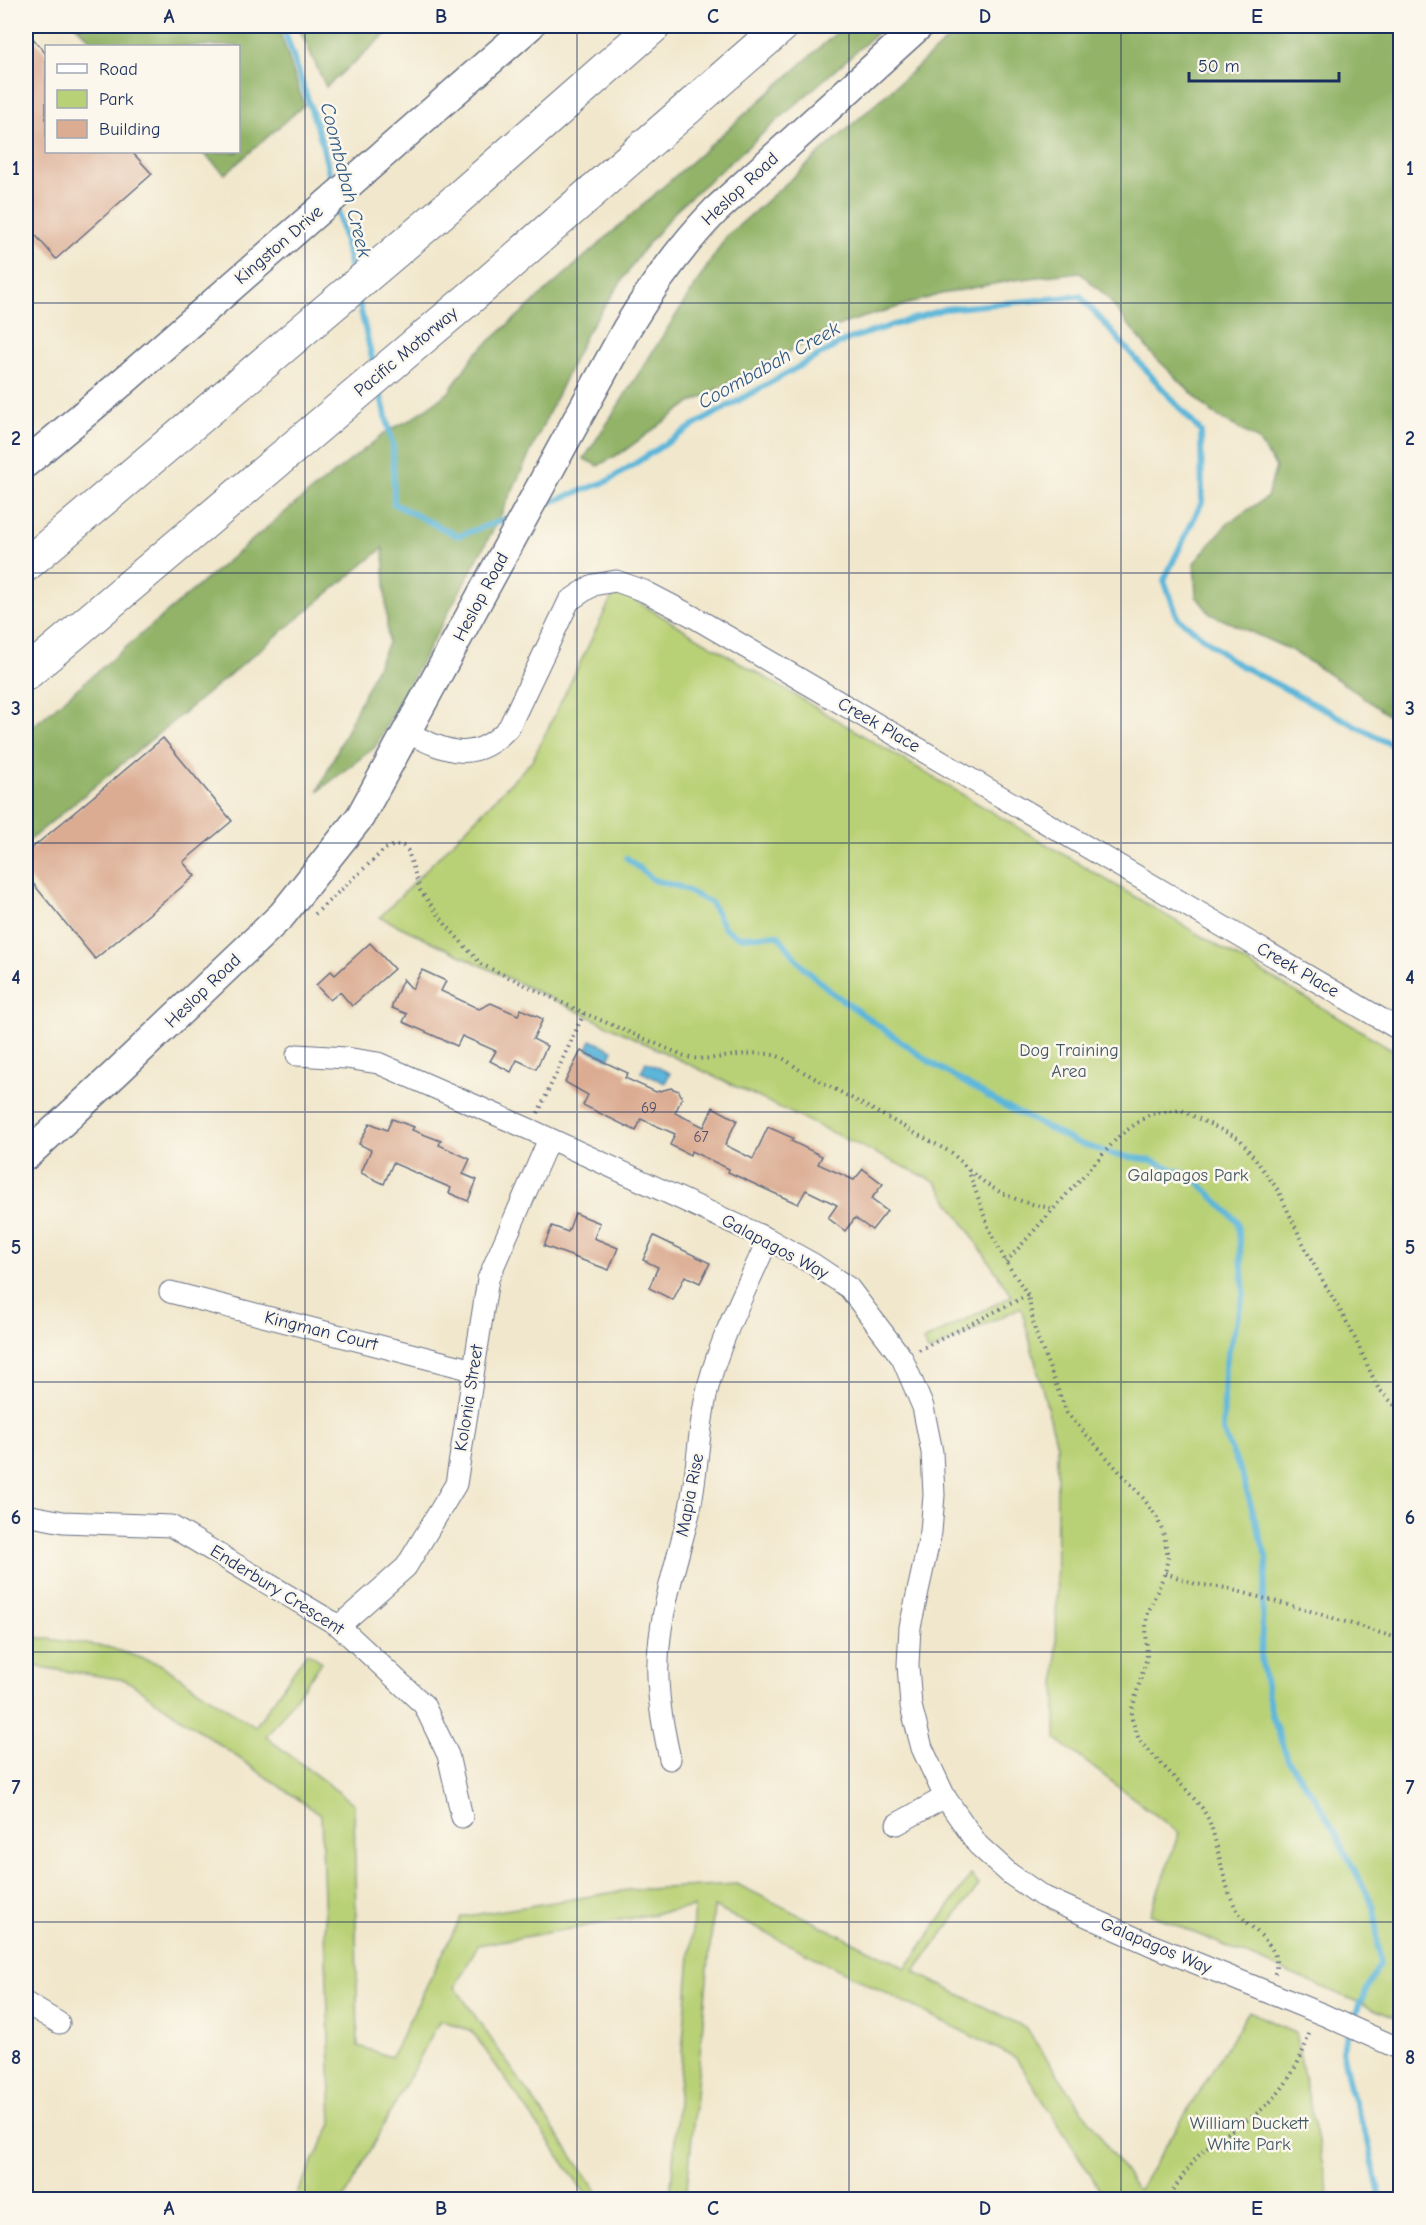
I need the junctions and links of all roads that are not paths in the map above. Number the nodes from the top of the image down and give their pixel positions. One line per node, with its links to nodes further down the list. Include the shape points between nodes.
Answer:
1 (530, 26): 5 (street, Kingston Drive)
2 (654, 26): 6 (highway, via 440,214)
3 (782, 26): 7 (highway, Pacific Motorway, via 477,292)
4 (919, 26): 8 (street, Heslop Road, via 738,189 691,236 651,290)
5 (26, 463)
6 (26, 565)
7 (26, 674)
8 (408, 733): 9 (street, Creek Place, via 462,752 480,749 496,740 509,727 569,601 593,585 616,581 692,616); 12 (street, Heslop Road, via 360,817 282,915)
9 (1401, 1030)
10 (297, 1055): 11 (street, Galapagos Way, via 378,1063)
11 (540, 1134): 13 (street, Galapagos Way); 15 (street, Kolonia Street, via 488,1279)
12 (26, 1156)
13 (768, 1239): 18 (street, Mapia Rise, via 717,1356 708,1390 695,1484 666,1601 658,1671 661,1716); 19 (street, Galapagos Way, via 849,1288 902,1358 923,1407 933,1452 934,1495 931,1532 910,1627 908,1665 911,1706 922,1748)
14 (170, 1292): 15 (street, Kingman Court)
15 (473, 1370): 17 (street, Kolonia Street, via 456,1484 406,1567)
16 (26, 1515): 17 (street, Enderbury Crescent, via 63,1522 171,1526)
17 (339, 1626): 20 (street, Enderbury Crescent, via 424,1705 448,1755)
18 (670, 1759)
19 (945, 1797): 21 (street); 24 (street, Galapagos Way, via 978,1845 1042,1896 1317,2023 1376,2038)
20 (462, 1817)
21 (897, 1824)
22 (26, 2002): 23 (street)
23 (59, 2024)
24 (1401, 2049)

